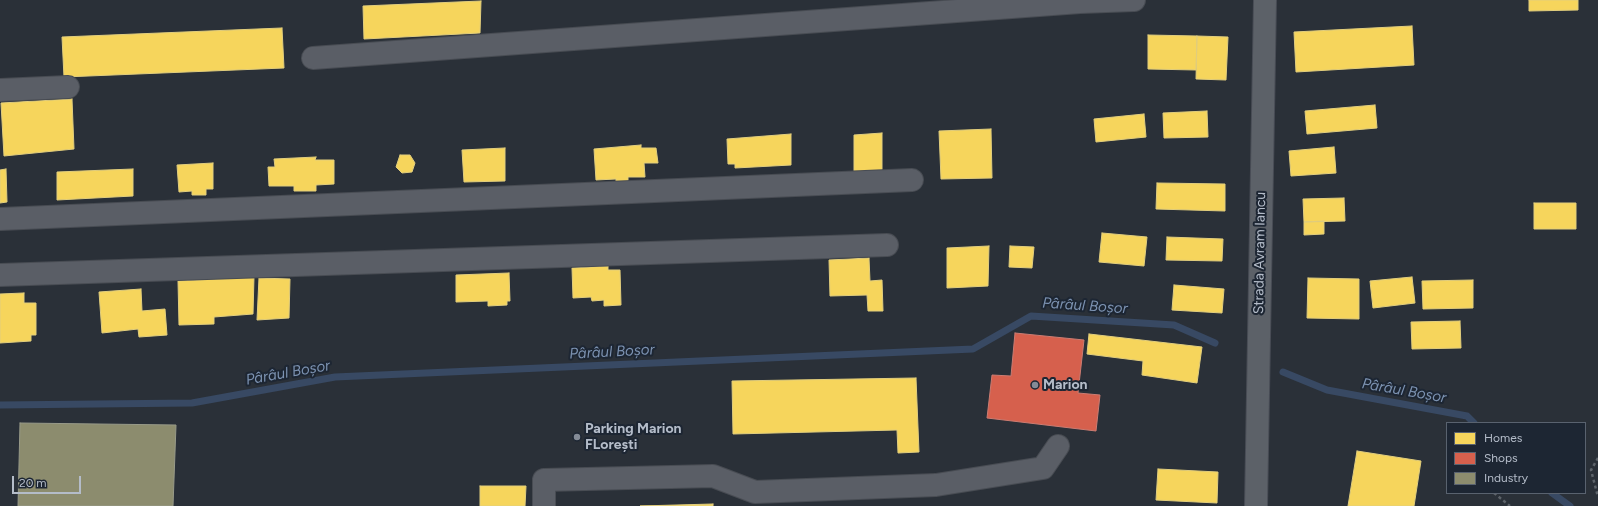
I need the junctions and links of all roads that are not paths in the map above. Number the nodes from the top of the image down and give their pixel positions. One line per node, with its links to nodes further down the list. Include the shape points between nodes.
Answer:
1 (1134, 0): 3 (lane)
2 (1265, 0): 13 (main road, Strada Avram Iancu)
3 (313, 58)
4 (68, 87): 5 (lane)
5 (0, 90)
6 (912, 180): 7 (lane)
7 (0, 219)
8 (887, 245): 9 (lane)
9 (0, 275)
10 (1058, 446): 11 (lane, via 1043,468 996,477 936,485)
11 (750, 499): 12 (lane, via 713,476 544,480)
12 (544, 506)
13 (1256, 506)

